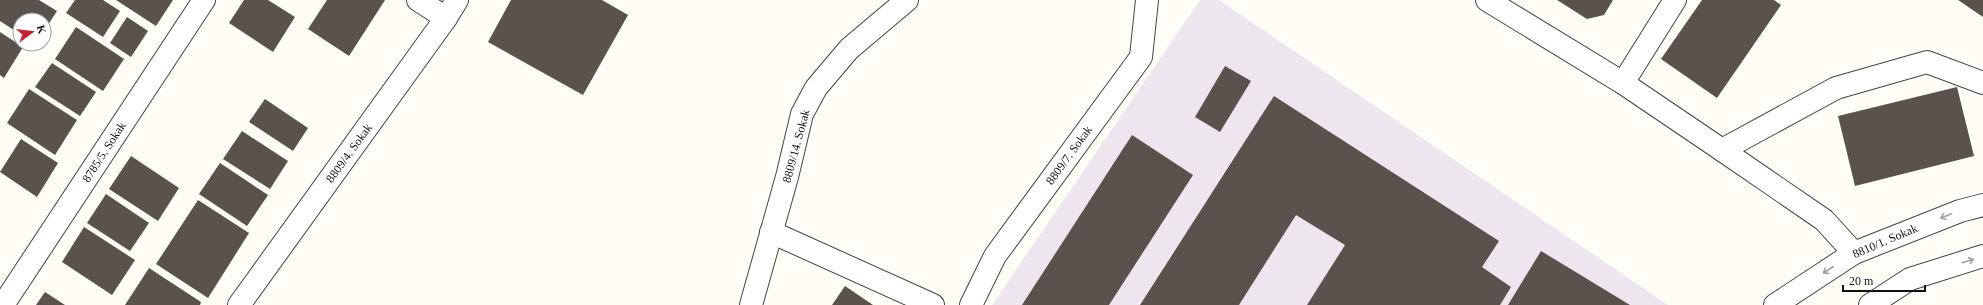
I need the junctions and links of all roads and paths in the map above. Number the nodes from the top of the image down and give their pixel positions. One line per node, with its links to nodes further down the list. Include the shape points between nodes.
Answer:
1 (204, 0): 15 (street, 8785/5. Sokak)
2 (418, 0): 7 (street)
3 (908, 0): 12 (street, 8809/14. Sokak, via 849,50 816,88 802,114)
4 (1147, 0): 19 (street, 8809/7. Sokak, via 1141,57 995,256)
5 (1487, 0): 8 (street)
6 (1675, 0): 8 (street)
7 (451, 9): 16 (street, 8809/4. Sokak)
8 (1623, 83): 10 (street)
9 (1983, 83): 10 (street, via 1927,62 1836,88)
10 (1722, 150): 13 (street, via 1824,220)
11 (1983, 206): 13 (street, 8810/1. Sokak, one-way to 13, via 1960,211)
12 (771, 232): 17 (street, 8809/14. Sokak); 18 (street)
13 (1854, 253): 20 (street, 8810/1. Sokak, one-way to 20)
14 (1983, 256): 21 (street, one-way to 14, via 1910,279)
15 (3, 305)
16 (239, 305)
17 (751, 305)
18 (933, 305)
19 (971, 305)
20 (1774, 305)
21 (1870, 305)

